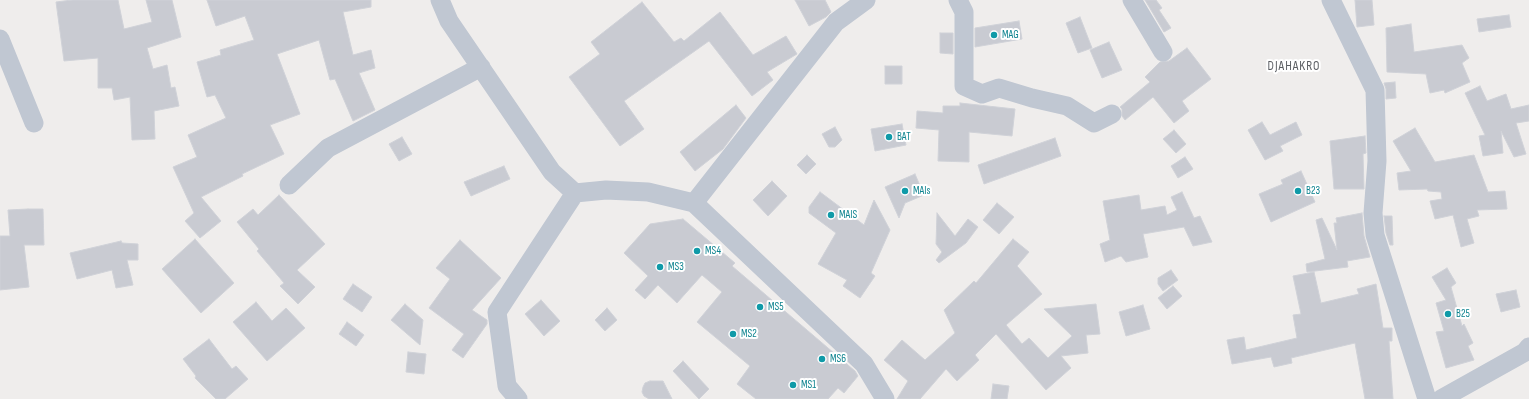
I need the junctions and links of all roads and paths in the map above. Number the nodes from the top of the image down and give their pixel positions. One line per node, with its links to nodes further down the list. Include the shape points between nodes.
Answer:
1 (440, 0): 8 (street)
2 (866, 0): 13 (street, via 836,22)
3 (958, 0): 9 (street, via 964,12 964,86 982,94 999,88 1067,106 1094,123)
4 (1132, 0): 7 (street)
5 (1331, 0): 17 (street, via 1375,90 1375,235)
6 (0, 39): 10 (street)
7 (1163, 52)
8 (481, 67): 11 (street, via 328,148); 12 (street, via 552,172)
9 (1112, 114)
10 (34, 123)
11 (288, 185)
12 (575, 193): 13 (street, via 606,190 648,192); 15 (street, via 497,312 508,386)
13 (694, 203): 16 (street, via 864,364)
14 (1529, 347): 18 (street, via 1525,352)
15 (518, 399)
16 (885, 399)
17 (1427, 399)
18 (1441, 399)

